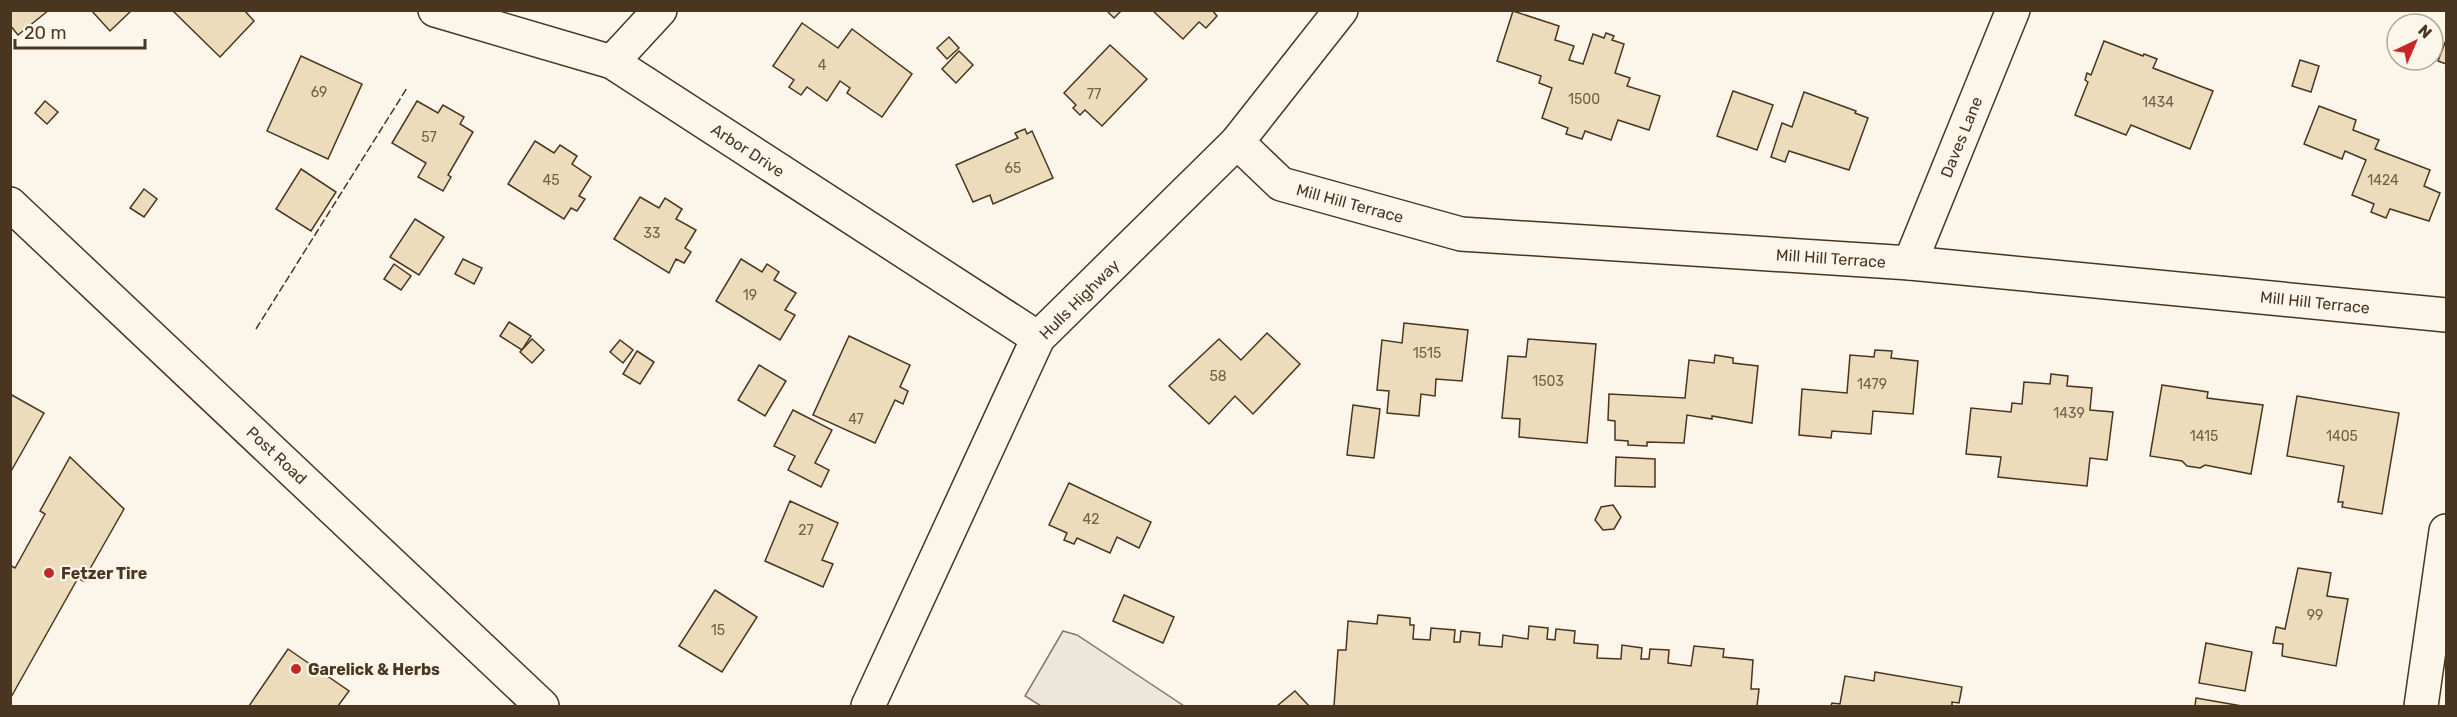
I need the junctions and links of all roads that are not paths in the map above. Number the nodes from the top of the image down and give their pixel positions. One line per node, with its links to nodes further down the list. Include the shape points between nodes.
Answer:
1 (435, 10): 5 (street, Arbor Drive)
2 (660, 10): 5 (street)
3 (1341, 10): 6 (street, Hulls Highway)
4 (2013, 10): 8 (street, Daves Lane)
5 (612, 62): 10 (street, Arbor Drive)
6 (1237, 142): 8 (street, Mill Hill Terrace, via 1281,184 1461,234); 10 (street, Hulls Highway)
7 (10, 204): 12 (street, Post Road)
8 (1910, 263): 9 (street, Mill Hill Terrace)
9 (2446, 315)
10 (1038, 338): 13 (street, Hulls Highway)
11 (2446, 531): 14 (street)
12 (542, 706)
13 (868, 706)
14 (2421, 706)

